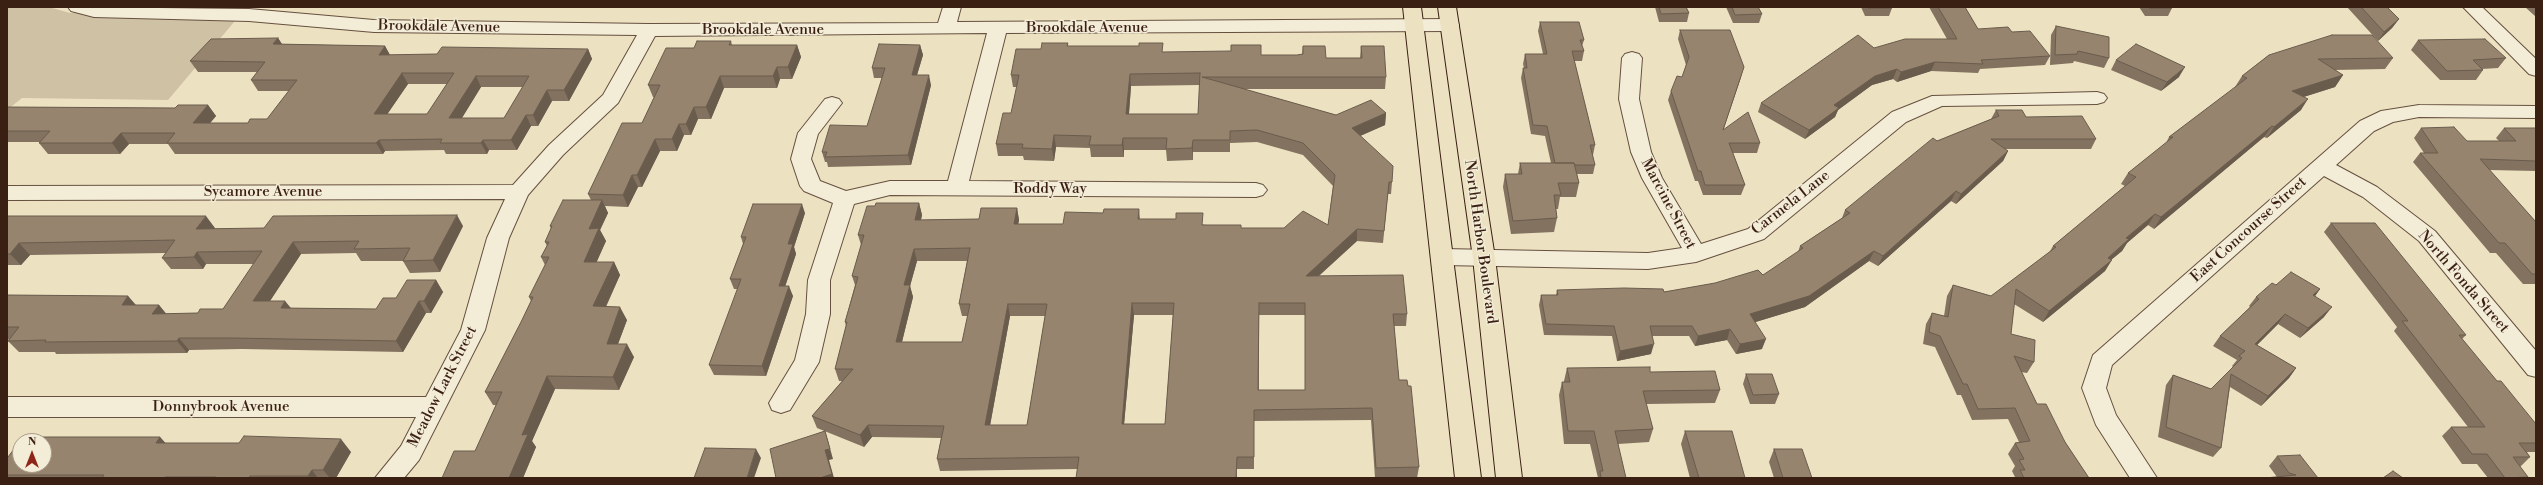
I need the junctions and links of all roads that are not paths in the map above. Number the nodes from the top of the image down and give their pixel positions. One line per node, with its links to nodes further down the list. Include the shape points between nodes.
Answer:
1 (77, 7): 8 (street, Brookdale Avenue, via 94,11 248,15 374,26)
2 (952, 7): 6 (street)
3 (2472, 7): 10 (street)
4 (1413, 16): 5 (street, Brookdale Avenue); 7 (street, Brookdale Avenue); 21 (main road)
5 (1449, 16): 22 (main road, North Harbor Boulevard)
6 (946, 29): 7 (street, Brookdale Avenue); 8 (street, Brookdale Avenue)
7 (998, 29): 15 (street)
8 (649, 30): 17 (street, Meadow Lark Street, via 611,99 556,150)
9 (1632, 58): 20 (street, Marcine Street, via 1629,99 1641,152 1652,178)
10 (2536, 70)
11 (2097, 98): 20 (street, Carmela Lane, via 1939,100 1899,117 1756,234)
12 (832, 103): 19 (street, via 808,133 801,158 811,186)
13 (2536, 112): 14 (street, East Concourse Street, via 2420,111 2388,116 2367,126)
14 (2322, 166): 23 (street, North Fonda Street, via 2370,192 2427,236); 30 (street, East Concourse Street, via 2101,361 2094,388 2105,418)
15 (957, 188): 16 (street, Roddy Way); 19 (street, Roddy Way, via 890,188)
16 (1256, 190)
17 (520, 192): 18 (street, Sycamore Avenue); 26 (street, Meadow Lark Street, via 498,238 474,330)
18 (7, 193)
19 (845, 199): 24 (street, via 820,280 818,314 807,362)
20 (1696, 254): 22 (street, Carmela Lane, via 1648,261)
21 (1443, 257): 22 (street, Carmela Lane); 28 (main road)
22 (1484, 258): 29 (main road, North Harbor Boulevard)
23 (2536, 368)
24 (781, 403)
25 (7, 407): 26 (street, Donnybrook Avenue)
26 (434, 407): 27 (street, Meadow Lark Street, via 410,453)
27 (388, 478)
28 (1468, 478)
29 (1509, 478)
30 (2144, 478)

